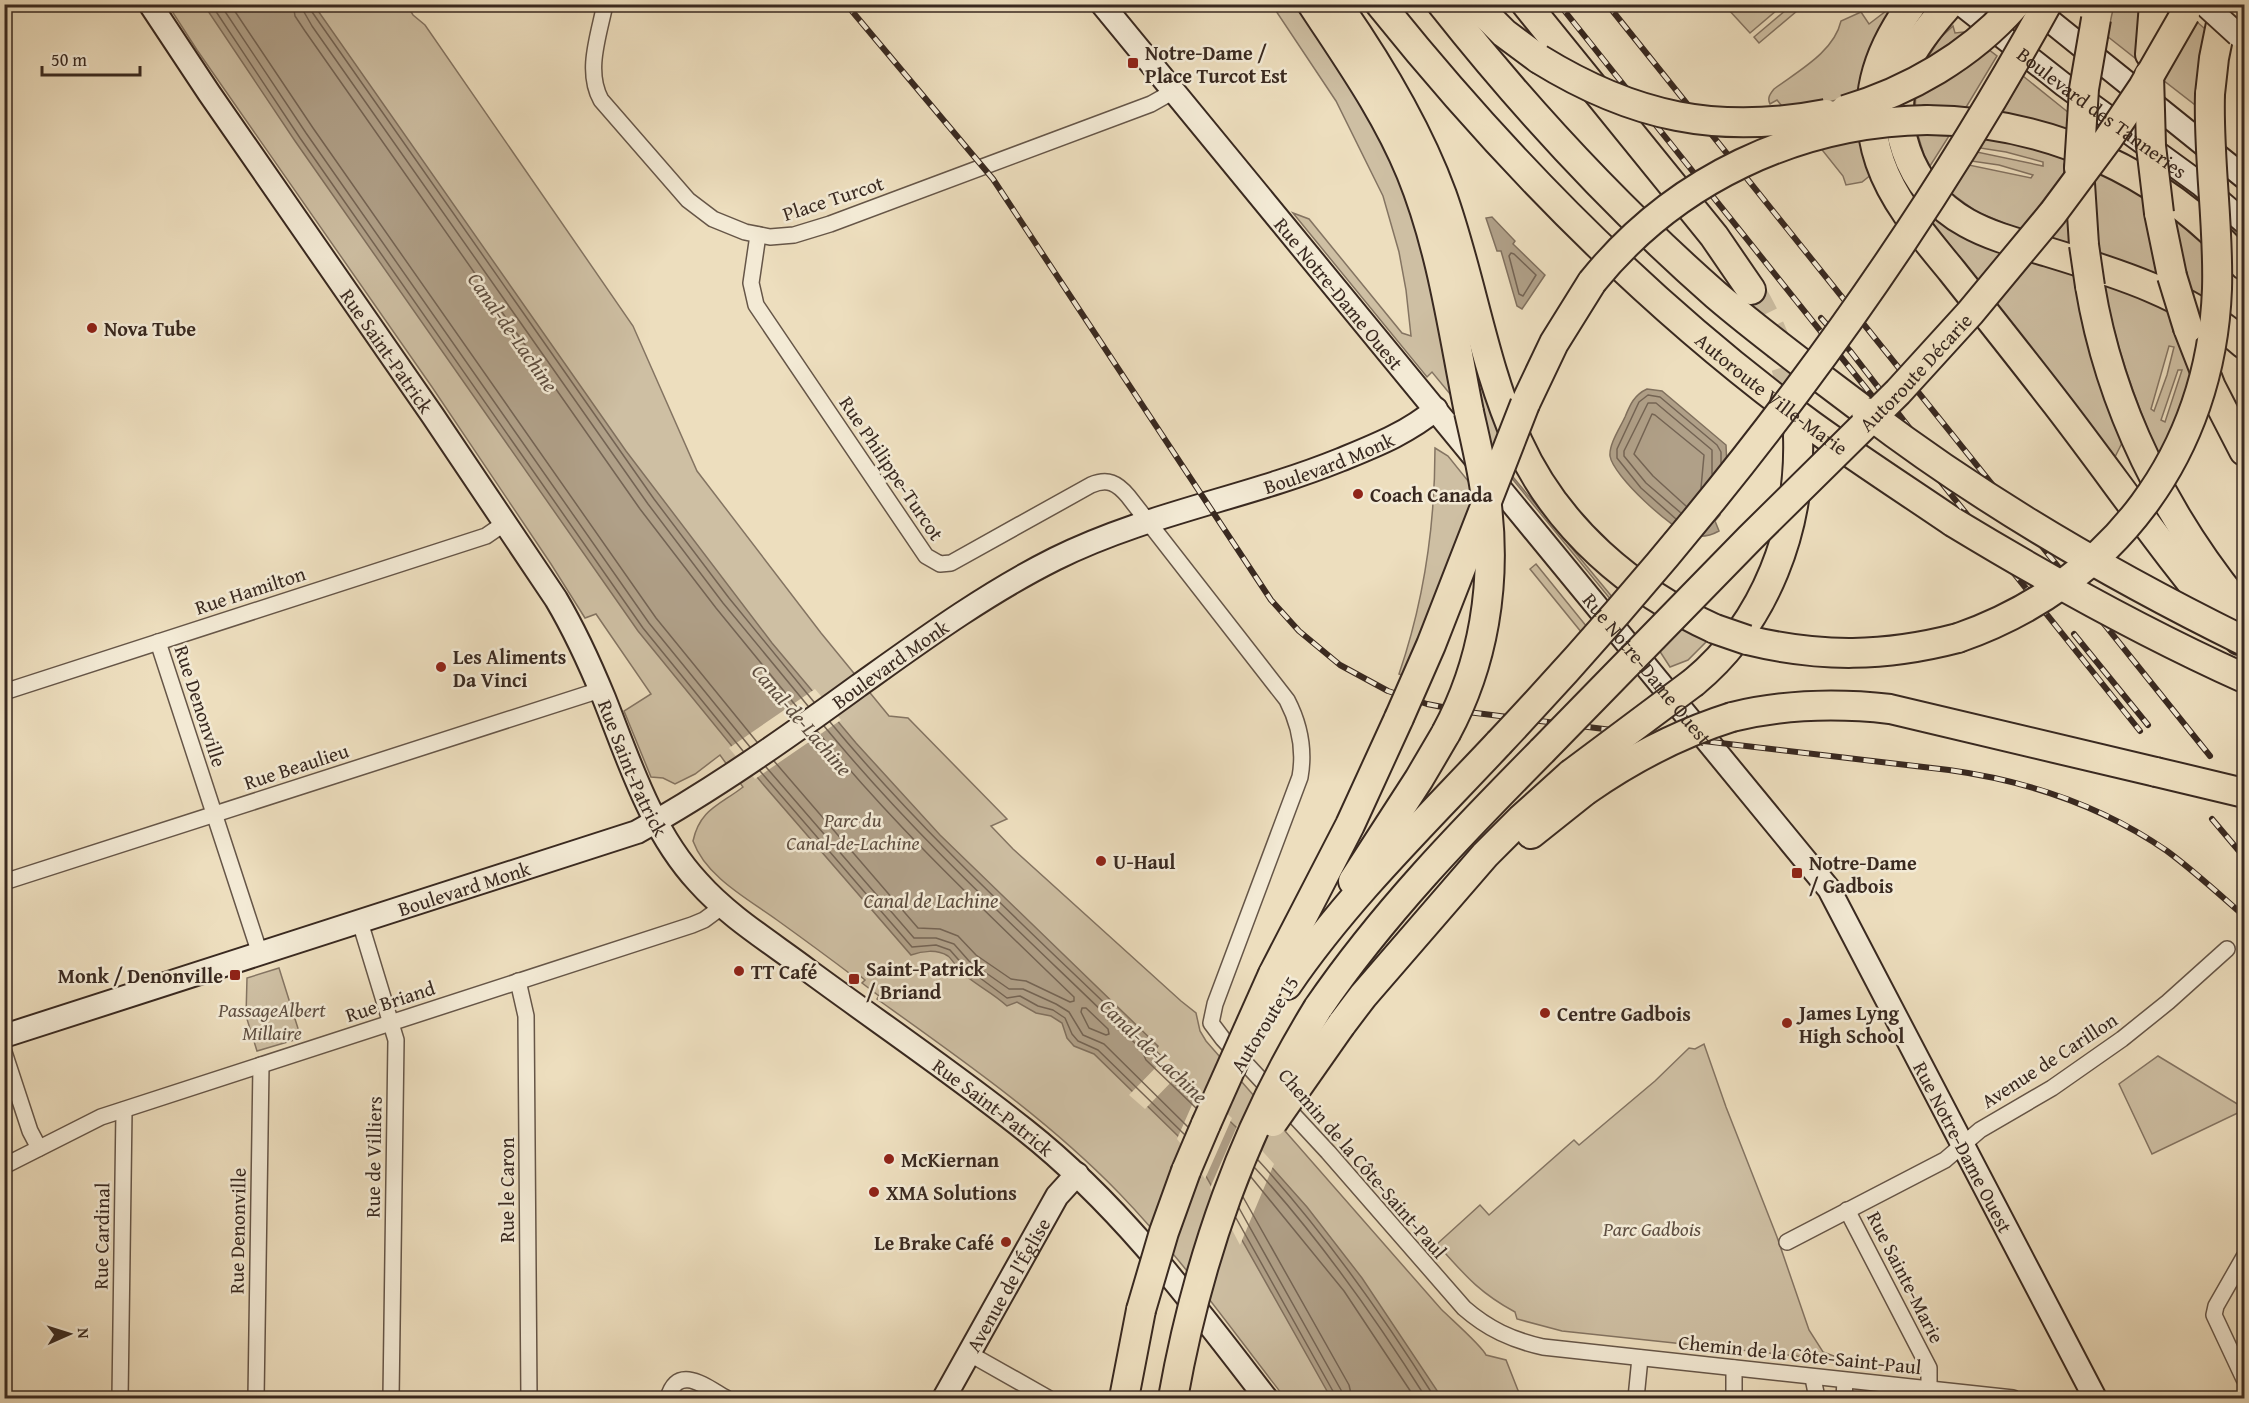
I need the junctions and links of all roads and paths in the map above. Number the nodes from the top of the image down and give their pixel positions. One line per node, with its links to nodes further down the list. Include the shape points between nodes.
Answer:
1 (150, 4): 33 (main road, Rue Saint-Patrick)
2 (605, 4): 26 (street, Place Turcot, via 593,74 601,100 696,208 720,223)
3 (1101, 4): 23 (main road, Rue Notre-Dame Ouest)
4 (1312, 4): 49 (highway, bridge, via 1380,110 1412,174 1427,219 1442,276 1487,506 1489,584 1477,657 1446,732)
5 (1337, 4): 17 (highway, bridge, via 1390,86 1433,174 1503,401 1527,461 1551,497 1611,565 1662,602 1715,629 1747,640 1843,654 1899,650 1958,638 1994,625 2035,604 2090,564 2144,505 2183,438 2206,373 2217,271 2210,94)
6 (1380, 4): 39 (highway, Autoroute Ville-Marie, bridge, via 1495,140 1579,225 1723,355 1810,424 1953,522 2024,564)
7 (1442, 4): 36 (highway, Autoroute Ville-Marie, bridge, via 1558,141 1654,238 1734,310 1949,471 2126,580)
8 (1475, 4): 13 (highway, bridge, via 1504,33 1539,59 1605,95 1679,117 1758,124 1835,112 1898,90 1937,69 1986,34)
9 (1526, 4): 28 (highway, via 1714,236)
10 (1912, 4): 38 (highway, via 1888,39 1872,93 1873,133 1891,188 2135,511)
11 (1949, 4): 29 (highway, via 1911,56 1899,104 1907,156 1936,200 1978,228 2168,294 2208,316)
12 (1960, 4): 25 (main road, Boulevard des Tanneries, via 2200,184)
13 (2016, 4)
14 (2029, 4): 24 (main road, Boulevard des Tanneries)
15 (2046, 4): 49 (highway, Autoroute 15, bridge, via 1949,170 1809,377 1592,644)
16 (2154, 4): 32 (highway, bridge, via 2150,124 2159,213 2188,328 2211,387)
17 (2225, 4)
18 (2238, 4): 20 (main road)
19 (2193, 8): 22 (main road, bridge); 64 (highway, Autoroute Décarie, bridge, via 2109,140 1970,313 1898,392 1750,538 1393,909 1318,1008 1285,1065 1262,1110)
20 (2244, 10)
21 (2098, 12): 35 (highway, bridge, via 2084,89 2079,168 2084,245 2100,335 2113,380 2148,466 2191,541)
22 (2241, 39)
23 (1174, 91): 26 (street, Place Turcot, via 1151,104 830,225 783,237); 30 (main road, Rue Notre-Dame Ouest)
24 (2244, 177)
25 (2244, 222)
26 (758, 235): 34 (street, Rue Philippe-Turcot, via 751,283 756,305 930,559 940,564 951,563 1091,485 1105,481 1122,489)
27 (2244, 265): 52 (highway, bridge, via 2176,201 2104,159 2058,141 1970,122 1888,122 1833,130 1738,164 1660,214 1592,282 1554,343 1525,404 1399,718)
28 (1751, 290)
29 (2244, 344)
30 (1436, 409): 34 (main road, Boulevard Monk, via 1400,434 1314,470); 59 (main road, Rue Notre-Dame Ouest, via 1829,889)
31 (1798, 436): 42 (highway, bridge, via 1794,501 1785,543 1759,603 1722,655)
32 (2244, 451)
33 (505, 522): 37 (street, Rue Hamilton, via 486,536); 40 (main road, Rue Saint-Patrick, via 568,619)
34 (1147, 522): 45 (main road, Boulevard Monk, via 1038,568 937,630); 68 (street, Chemin de la Côte-Saint-Paul, via 1287,700 1301,737 1298,784 1215,1004 1213,1026 1472,1316 1492,1330 1523,1342)
35 (2244, 612)
36 (2244, 640)
37 (158, 642): 41 (street, Rue Hamilton); 44 (street, Rue Denonville)
38 (2244, 646)
39 (2244, 678)
40 (600, 690): 44 (street, Rue Beaulieu); 45 (main road, Rue Saint-Patrick, via 643,797)
41 (4, 692)
42 (1578, 783): 43 (highway, bridge, via 1617,768 1659,744 1732,717 1772,708 1851,705 1890,709); 64 (highway, bridge, via 1521,819 1363,996 1271,1125)
43 (2244, 793)
44 (214, 814): 46 (street, Rue Beaulieu); 51 (street, Rue Denonville)
45 (657, 821): 47 (main road, Rue Saint-Patrick, via 699,885); 48 (main road, Boulevard Monk, via 627,836)
46 (4, 882)
47 (723, 906): 53 (street, Rue Briand, via 704,920); 62 (main road, Rue Saint-Patrick, via 1002,1112)
48 (360, 922): 51 (main road, Boulevard Monk); 54 (street, Rue de Villiers)
49 (1313, 948): 52 (highway, Autoroute 15)
50 (2227, 949): 59 (street, Avenue de Carillon, via 2107,1050 1980,1130)
51 (260, 954): 55 (main road, Boulevard Monk)
52 (1280, 979): 82 (highway, bridge, via 1206,1124 1178,1192 1134,1340)
53 (518, 981): 54 (street, Rue Briand); 77 (street, Rue le Caron, via 526,1016)
54 (391, 1023): 57 (street, Rue Briand); 76 (street, Rue de Villiers, via 396,1040)
55 (4, 1036)
56 (4, 1052): 60 (street)
57 (261, 1065): 58 (street, Rue Briand); 75 (street, Rue Denonville)
58 (124, 1110): 60 (street, Rue Briand); 74 (street, Rue Cardinal)
59 (1963, 1145): 63 (street, Avenue de Carillon, via 1945,1160); 90 (main road, Rue Notre-Dame Ouest)
60 (39, 1148): 61 (street, Rue Briand)
61 (4, 1166)
62 (1077, 1174): 67 (main road, Avenue de l'Église, via 1057,1196); 84 (main road, Rue Saint-Patrick, via 1177,1282)
63 (1847, 1210): 65 (street, Avenue de Carillon); 73 (street, Rue Sainte-Marie, via 1929,1368)
64 (1221, 1212): 83 (highway, bridge, via 1190,1314)
65 (1787, 1242)
66 (2244, 1257): 71 (street, via 2214,1315)
67 (970, 1354): 80 (main road, Avenue de l'Église); 81 (street)
68 (1640, 1358): 69 (street, Chemin de la Côte-Saint-Paul); 85 (street)
69 (1734, 1368): 70 (street, Chemin de la Côte-Saint-Paul); 86 (street)
70 (1813, 1378): 72 (street, Chemin de la Côte-Saint-Paul); 87 (street)
71 (2244, 1378)
72 (1845, 1381): 73 (street, Chemin de la Côte-Saint-Paul); 88 (street)
73 (1929, 1394): 89 (street, Chemin de la Côte-Saint-Paul)
74 (120, 1398)
75 (256, 1398)
76 (391, 1398)
77 (529, 1398)
78 (668, 1398): 79 (street, via 677,1382 688,1379)
79 (726, 1398)
80 (944, 1398)
81 (1048, 1398)
82 (1124, 1398)
83 (1173, 1398)
84 (1266, 1398)
85 (1636, 1398)
86 (1734, 1398)
87 (1817, 1398)
88 (1844, 1398)
89 (2013, 1398)
90 (2095, 1398)

